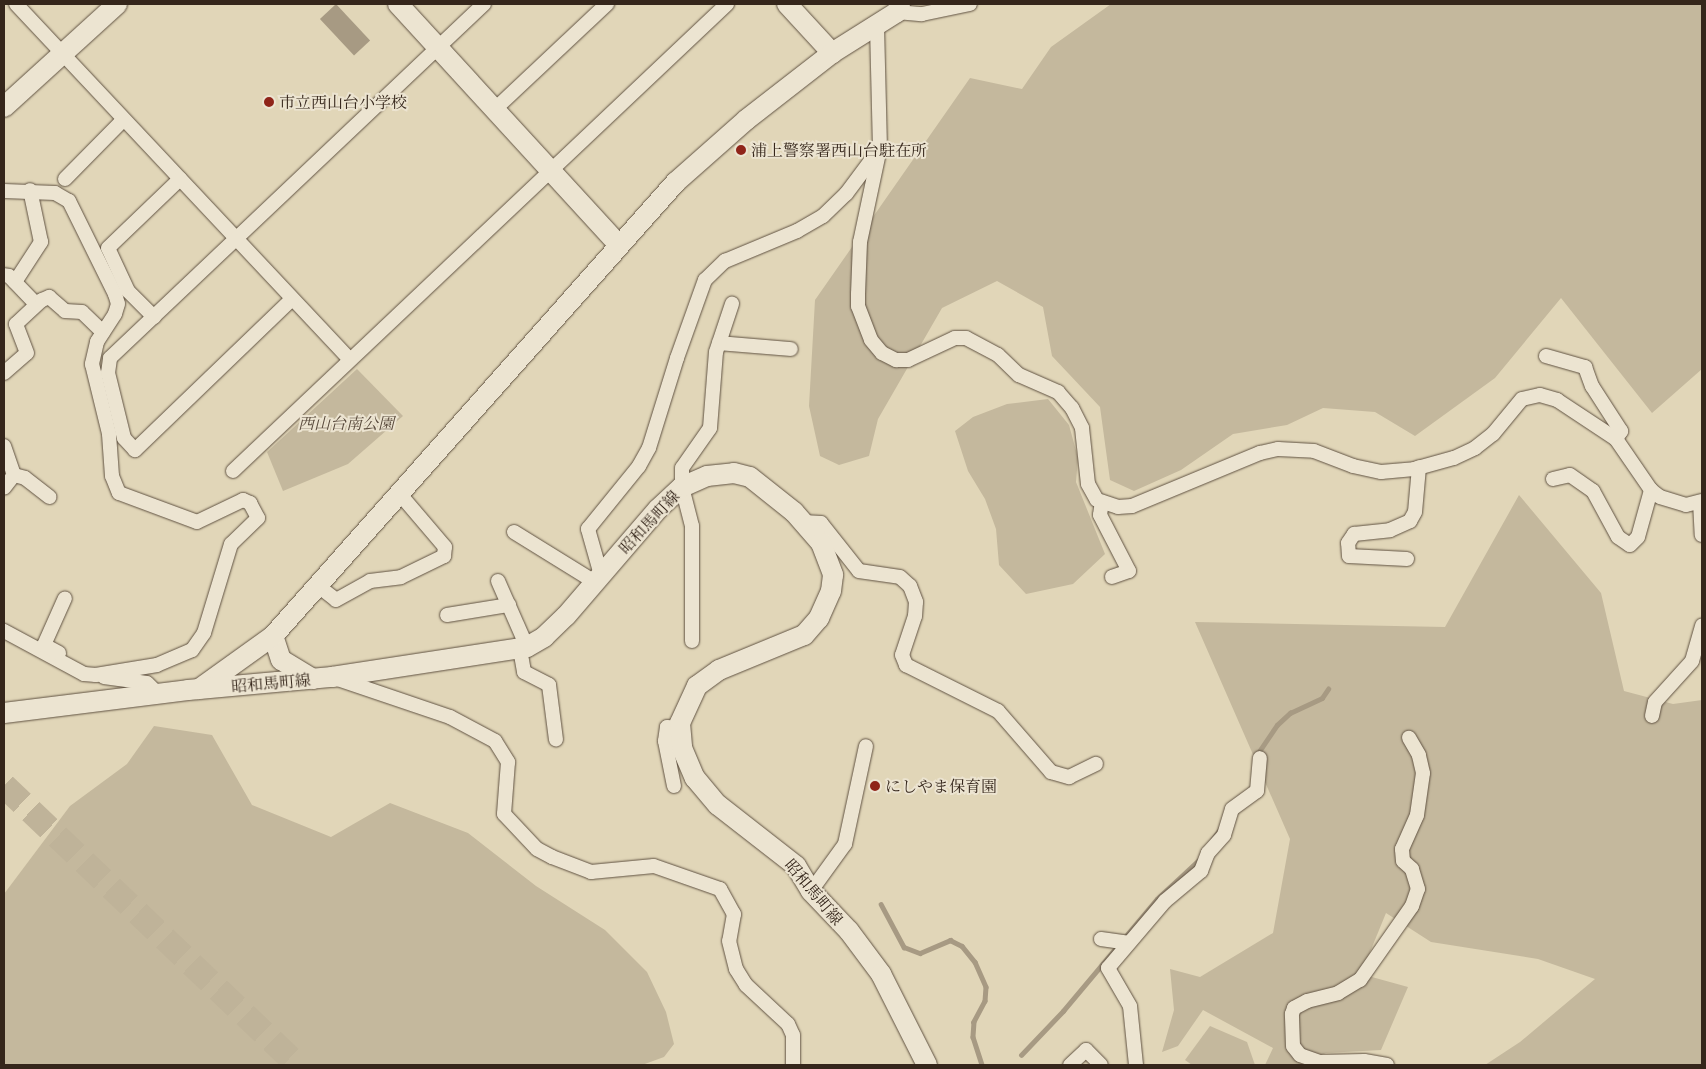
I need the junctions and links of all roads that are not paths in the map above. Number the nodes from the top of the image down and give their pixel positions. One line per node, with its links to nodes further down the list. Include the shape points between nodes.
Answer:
1 (16, 4): 13 (street)
2 (117, 4): 13 (street)
3 (398, 4): 11 (street)
4 (484, 4): 11 (street)
5 (607, 4): 15 (street)
6 (726, 4): 18 (street)
7 (787, 4): 12 (street)
8 (970, 4): 9 (street, via 922,14)
9 (899, 8): 10 (street)
10 (877, 26): 12 (street); 17 (street)
11 (438, 47): 15 (street); 23 (street)
12 (832, 53): 24 (street, via 704,155)
13 (62, 55): 14 (street); 16 (street)
14 (6, 99)
15 (495, 109): 18 (street)
16 (123, 120): 19 (street); 20 (street)
17 (880, 148): 48 (street, via 860,242 858,306 871,340 882,353 896,360 908,360 955,338 966,338 998,355 1019,375 1058,392 1072,408 1082,428 1089,490); 54 (street, via 846,194 823,216 797,231 725,261 705,280 649,448 588,530)
18 (553, 171): 24 (street); 34 (street)
19 (65, 178)
20 (180, 179): 23 (street); 29 (street, via 108,248 128,291)
21 (30, 190): 22 (street); 25 (street, via 41,242); 30 (street, via 55,192 69,201 76,211 118,304)
22 (4, 191)
23 (237, 239): 26 (street); 29 (street)
24 (618, 245): 45 (street)
25 (9, 279): 27 (street)
26 (292, 299): 29 (street, via 135,450 124,438 108,373 110,358); 34 (street)
27 (36, 304): 30 (street, via 49,297 65,311 82,312); 35 (street, via 16,324 27,353)
28 (732, 304): 31 (street)
29 (154, 317)
30 (103, 332): 66 (street, via 92,353 92,364 109,434 112,476 119,493 197,522 243,500 250,503 258,518 231,544 204,633 192,650 157,665)
31 (720, 343): 32 (street); 42 (street, via 710,428 682,468)
32 (791, 349)
33 (1546, 356): 36 (street, via 1585,367 1592,386 1622,431)
34 (349, 358): 39 (street)
35 (4, 373)
36 (1616, 439): 38 (street, via 1557,400 1534,396 1516,404 1494,434 1475,448); 44 (street)
37 (4, 446): 40 (street)
38 (1419, 468): 48 (street, via 1381,472 1353,466 1314,451 1278,449 1260,453 1132,506 1118,507); 52 (street, via 1415,512 1410,522 1390,530 1354,534 1348,543 1349,556)
39 (233, 471)
40 (14, 475): 43 (street); 46 (street, via 25,478)
41 (1552, 479): 44 (street, via 1570,475 1593,491 1618,537 1630,545 1638,537)
42 (682, 487): 49 (street, 昭和馬町線, via 707,476 734,473 750,476); 54 (street, 昭和馬町線); 63 (street, via 692,526)
43 (4, 488)
44 (1651, 490): 47 (street, via 1673,503)
45 (399, 493): 56 (street); 56 (street, via 445,547 444,556 401,577 370,581 336,600)
46 (49, 497)
47 (1701, 501): 51 (street)
48 (1102, 502): 53 (street, via 1100,515 1129,571)
49 (803, 522): 72 (street, 昭和馬町線, via 821,543 833,575 831,591 819,618 797,640 708,676 691,697); 77 (street, via 821,523 859,571 900,577 910,586 916,602 916,616 902,655 906,665 998,711 1051,772 1069,777)
50 (514, 532): 54 (street)
51 (1702, 535)
52 (1407, 558)
53 (1112, 577)
54 (598, 578): 64 (street, 昭和馬町線, via 544,637)
55 (498, 581): 58 (street)
56 (317, 586): 62 (street)
57 (65, 598): 65 (street, via 44,645 63,655)
58 (509, 605): 59 (street); 64 (street)
59 (447, 615)
60 (1702, 625): 71 (street, via 1692,661 1656,702)
61 (4, 631): 65 (street)
62 (273, 636): 67 (street, via 281,660); 68 (street)
63 (692, 641)
64 (524, 648): 67 (street, 昭和馬町線); 74 (street, via 524,672 549,685)
65 (61, 664): 66 (street, via 84,674)
66 (96, 675): 69 (street, via 147,683)
67 (322, 678): 68 (street, 昭和馬町線); 82 (street, via 450,717 495,741 508,762 504,814 537,849 552,857 591,872 654,866 720,889 734,914 729,941 736,969 746,985 788,1024 793,1036)
68 (198, 689): 69 (street, 昭和馬町線)
69 (158, 694): 70 (street, 昭和馬町線)
70 (4, 713)
71 (1652, 716)
72 (679, 728): 78 (street, via 667,727 665,741); 79 (street, 昭和馬町線, via 686,760 695,778 718,804 796,866)
73 (1409, 738): 87 (street, via 1423,773 1417,815 1402,849 1403,861 1412,869 1418,889 1412,906 1360,980 1338,993 1307,1001 1294,1008 1292,1014 1293,1046 1300,1055 1320,1062 1364,1061)
74 (556, 740)
75 (866, 746): 79 (street, via 845,844)
76 (1260, 758): 81 (street, via 1257,791 1232,809 1226,830 1208,853 1201,871 1165,901)
77 (1096, 764)
78 (674, 786)
79 (811, 891): 83 (street, 昭和馬町線, via 849,931 881,974)
80 (1107, 939): 81 (street)
81 (1128, 942): 86 (street, via 1108,968 1130,1006)
82 (794, 1065)
83 (927, 1065)
84 (1070, 1065): 85 (street, via 1086,1050)
85 (1102, 1065)
86 (1136, 1065)
87 (1387, 1065)

